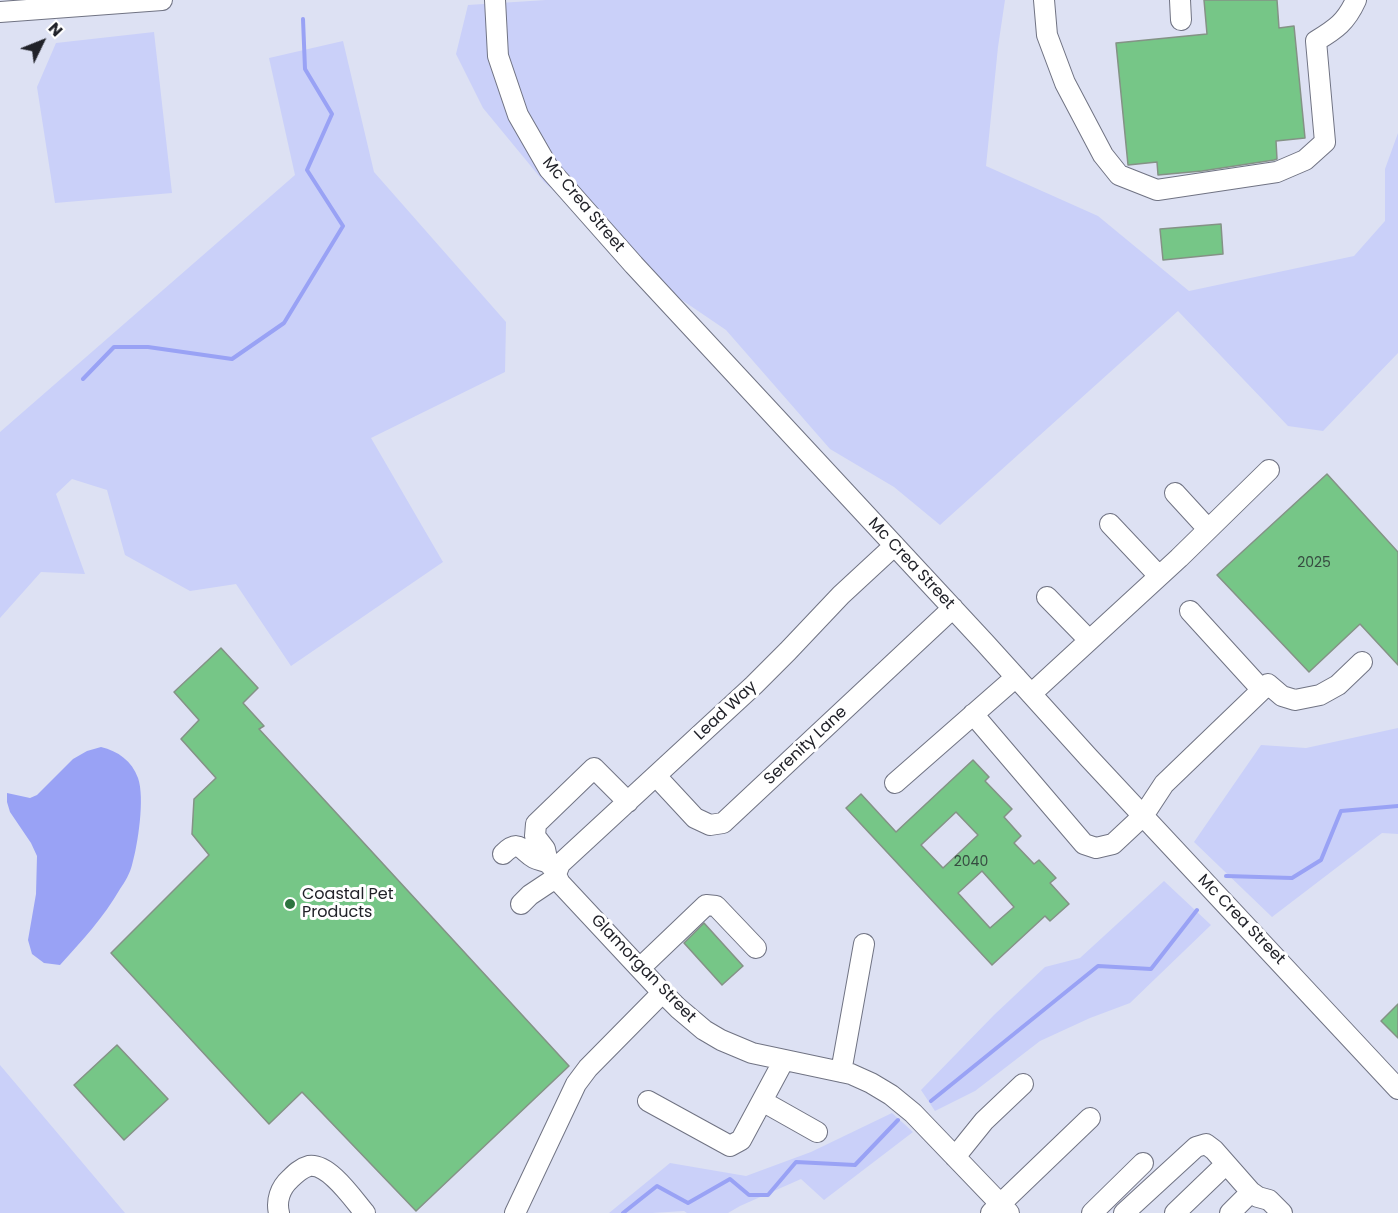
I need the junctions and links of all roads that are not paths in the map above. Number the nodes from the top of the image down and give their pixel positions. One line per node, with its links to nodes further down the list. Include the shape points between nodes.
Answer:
1 (162, 0): 6 (street)
2 (495, 0): 12 (street, Mc Crea Street, via 501,66 518,115 549,169)
3 (1044, 0): 5 (street, via 1047,35 1065,83 1103,155 1119,175 1157,190 1277,172 1305,160 1325,142 1316,41 1337,28)
4 (1180, 0): 7 (street)
5 (1356, 0)
6 (0, 12)
7 (1181, 20)
8 (1269, 470): 11 (street)
9 (1175, 493): 11 (street)
10 (1110, 524): 13 (street)
11 (1208, 529): 13 (street)
12 (894, 546): 15 (street, Mc Crea Street); 23 (street, Lead Way)
13 (1159, 576): 17 (street)
14 (1047, 597): 17 (street)
15 (953, 608): 19 (street, Mc Crea Street); 23 (street, Serenity Lane, via 723,823 710,825 695,818)
16 (1190, 611): 20 (street)
17 (1089, 640): 21 (street)
18 (1362, 662): 20 (street, via 1338,685 1320,695 1295,700 1282,696 1268,684)
19 (1016, 677): 21 (street, Mc Crea Street); 22 (street)
20 (1262, 690): 26 (street, via 1164,784)
21 (1031, 694): 26 (street, Mc Crea Street)
22 (973, 714): 24 (street); 26 (street, via 1084,844 1096,848 1113,844)
23 (656, 776): 25 (street, Lead Way)
24 (895, 783)
25 (628, 802): 28 (street, Lead Way); 28 (street, via 594,768 536,824 535,836 546,849)
26 (1143, 816): 37 (street, Mc Crea Street)
27 (502, 854): 28 (street, via 519,847)
28 (554, 871): 29 (street, Lead Way); 32 (street, Glamorgan Street, via 560,883)
29 (521, 904)
30 (864, 944): 35 (street)
31 (756, 948): 32 (street, via 716,906 706,905)
32 (640, 968): 33 (street, Glamorgan Street)
33 (663, 992): 34 (street, Glamorgan Street, via 693,1022 720,1040); 49 (street, via 576,1084)
34 (784, 1060): 35 (street, Glamorgan Street); 39 (street)
35 (841, 1072): 42 (street, Glamorgan Street, via 891,1095)
36 (1023, 1084): 42 (street, via 984,1121)
37 (1398, 1089)
38 (648, 1101): 39 (street, via 730,1146 741,1140)
39 (762, 1101): 41 (street)
40 (1090, 1118): 46 (street)
41 (817, 1132)
42 (955, 1157): 46 (street, Glamorgan Street)
43 (1143, 1163): 50 (street)
44 (1226, 1164): 45 (street); 51 (street, via 1206,1144 1196,1147); 52 (street)
45 (1251, 1192): 53 (street); 54 (street, via 1269,1200)
46 (1000, 1210)
47 (279, 1213): 48 (street, via 277,1204 283,1185 298,1171 313,1166 329,1172)
48 (365, 1213)
49 (515, 1213)
50 (1092, 1213)
51 (1124, 1213)
52 (1175, 1213)
53 (1230, 1213)
54 (1282, 1213)

